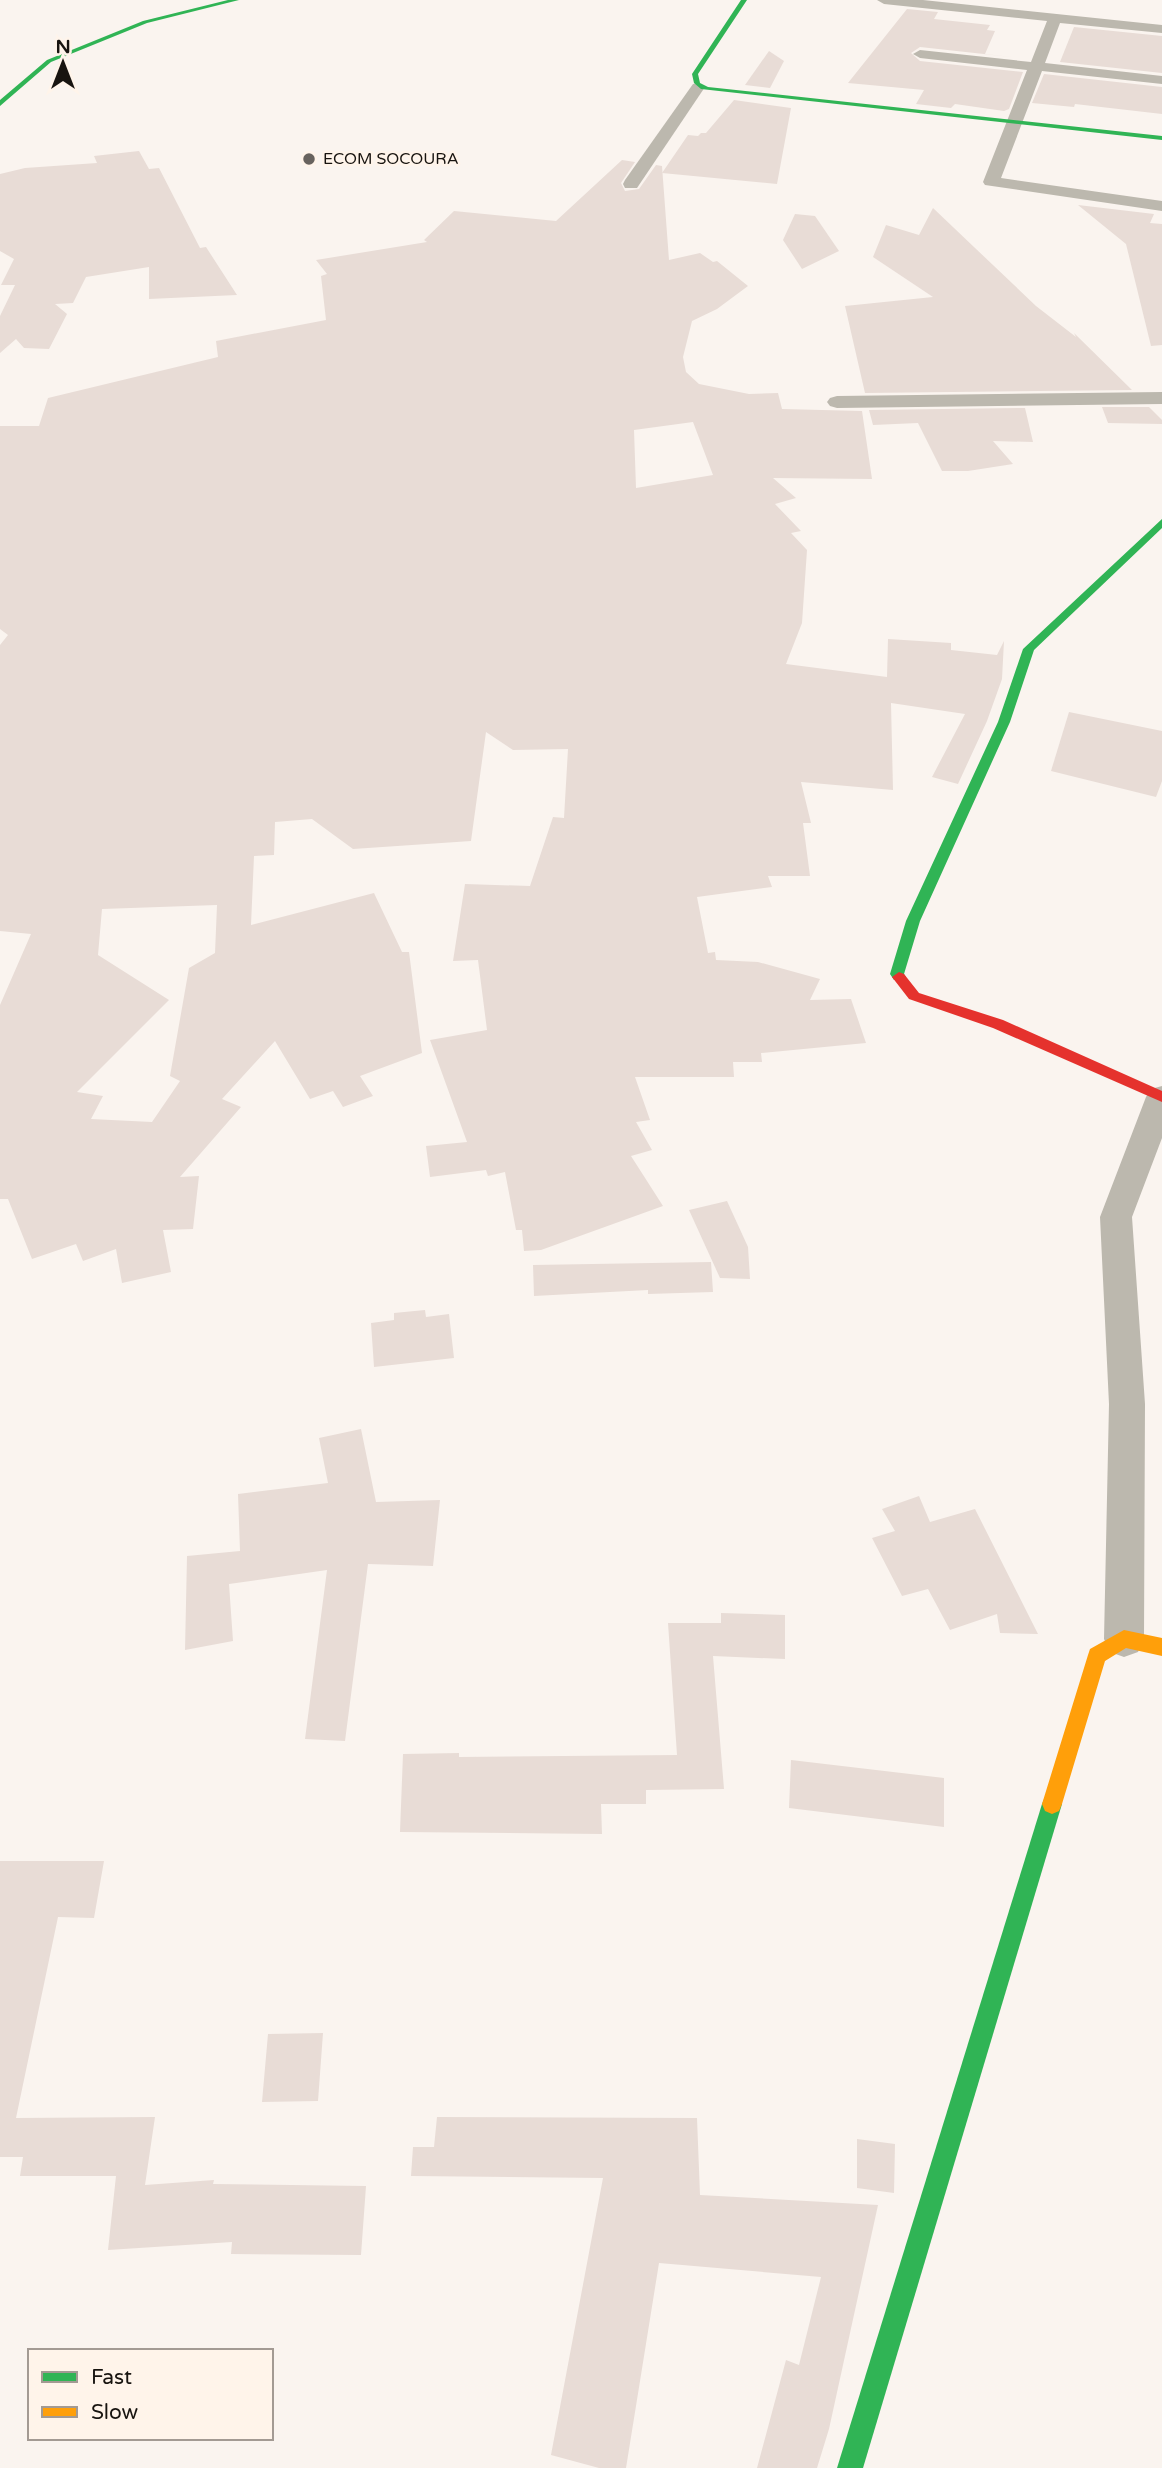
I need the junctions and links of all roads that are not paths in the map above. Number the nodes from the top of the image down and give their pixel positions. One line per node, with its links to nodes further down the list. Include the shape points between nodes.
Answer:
1 (236, 0): 10 (street, via 145,22 49,61)
2 (744, 0): 9 (street, via 695,74)
3 (884, 0): 4 (street)
4 (1055, 18): 5 (street); 7 (street)
5 (1162, 29)
6 (920, 54): 7 (street)
7 (1036, 67): 8 (street); 11 (street)
8 (1162, 80)
9 (698, 87): 11 (street); 13 (street)
10 (0, 104)
11 (1015, 122): 12 (street); 14 (street, via 992,182)
12 (1162, 138)
13 (631, 184)
14 (1162, 206)
15 (1162, 398): 16 (street)
16 (837, 402)
17 (1162, 522): 18 (street, via 1029,649 1004,722 914,921 897,974 914,996 998,1024)
18 (1162, 1097): 19 (street, via 1116,1217 1127,1404)
19 (1124, 1639): 20 (street); 21 (street, via 1097,1655)
20 (1162, 1647)
21 (850, 2468)

